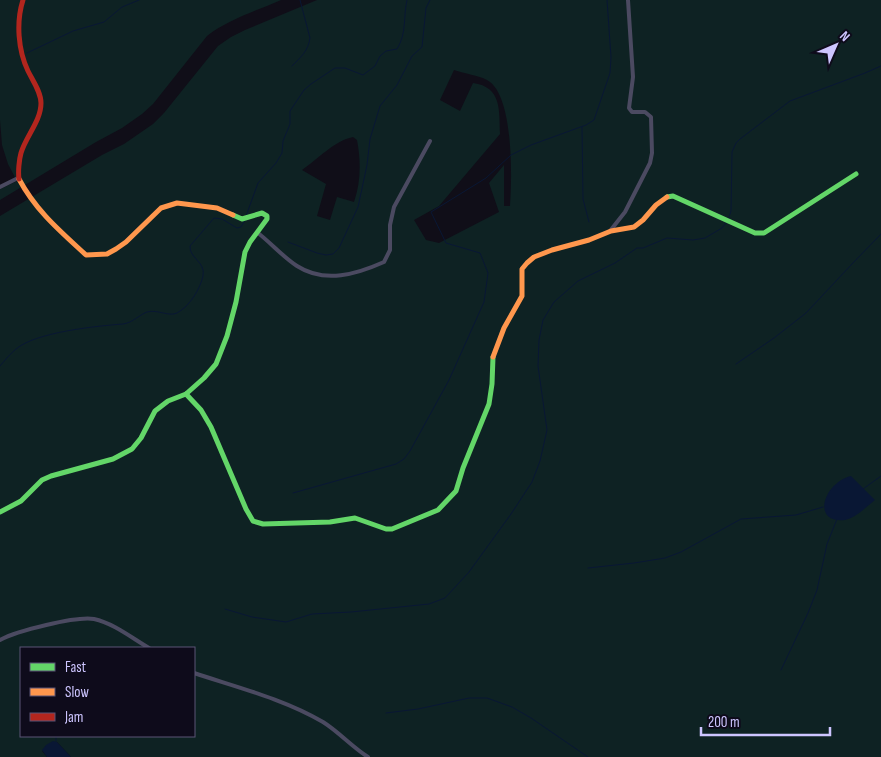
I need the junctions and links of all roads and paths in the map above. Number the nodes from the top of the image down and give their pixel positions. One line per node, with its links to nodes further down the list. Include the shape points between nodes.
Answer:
1 (23, 0): 5 (street, via 18,38 41,102 38,117 21,153)
2 (628, 0): 7 (street, via 632,77 629,108 632,112 645,112 651,117 652,158 628,206)
3 (430, 141): 8 (street, via 394,207 390,250 384,262 348,275 314,274 292,263)
4 (856, 174): 7 (street, via 764,233 673,196 658,203 636,226)
5 (18, 178): 6 (street); 8 (street, via 45,217 86,255 107,254 116,249 161,208 176,203 217,208 242,219 265,214 267,219)
6 (0, 187)
7 (610, 231): 9 (street, via 547,252 525,265 521,275 522,296 499,339 493,357 491,394 456,491 438,510 398,528 386,529 355,518 263,524 253,521 205,416)
8 (258, 233): 9 (street, via 245,252 236,302 219,358)
9 (186, 394): 10 (street, via 168,400 156,411 137,445 124,454 42,480 21,501)
10 (0, 512)
11 (0, 640): 12 (street, via 42,627 88,619 102,622)
12 (147, 647)
13 (195, 673): 14 (street, via 314,718)
14 (368, 757)

